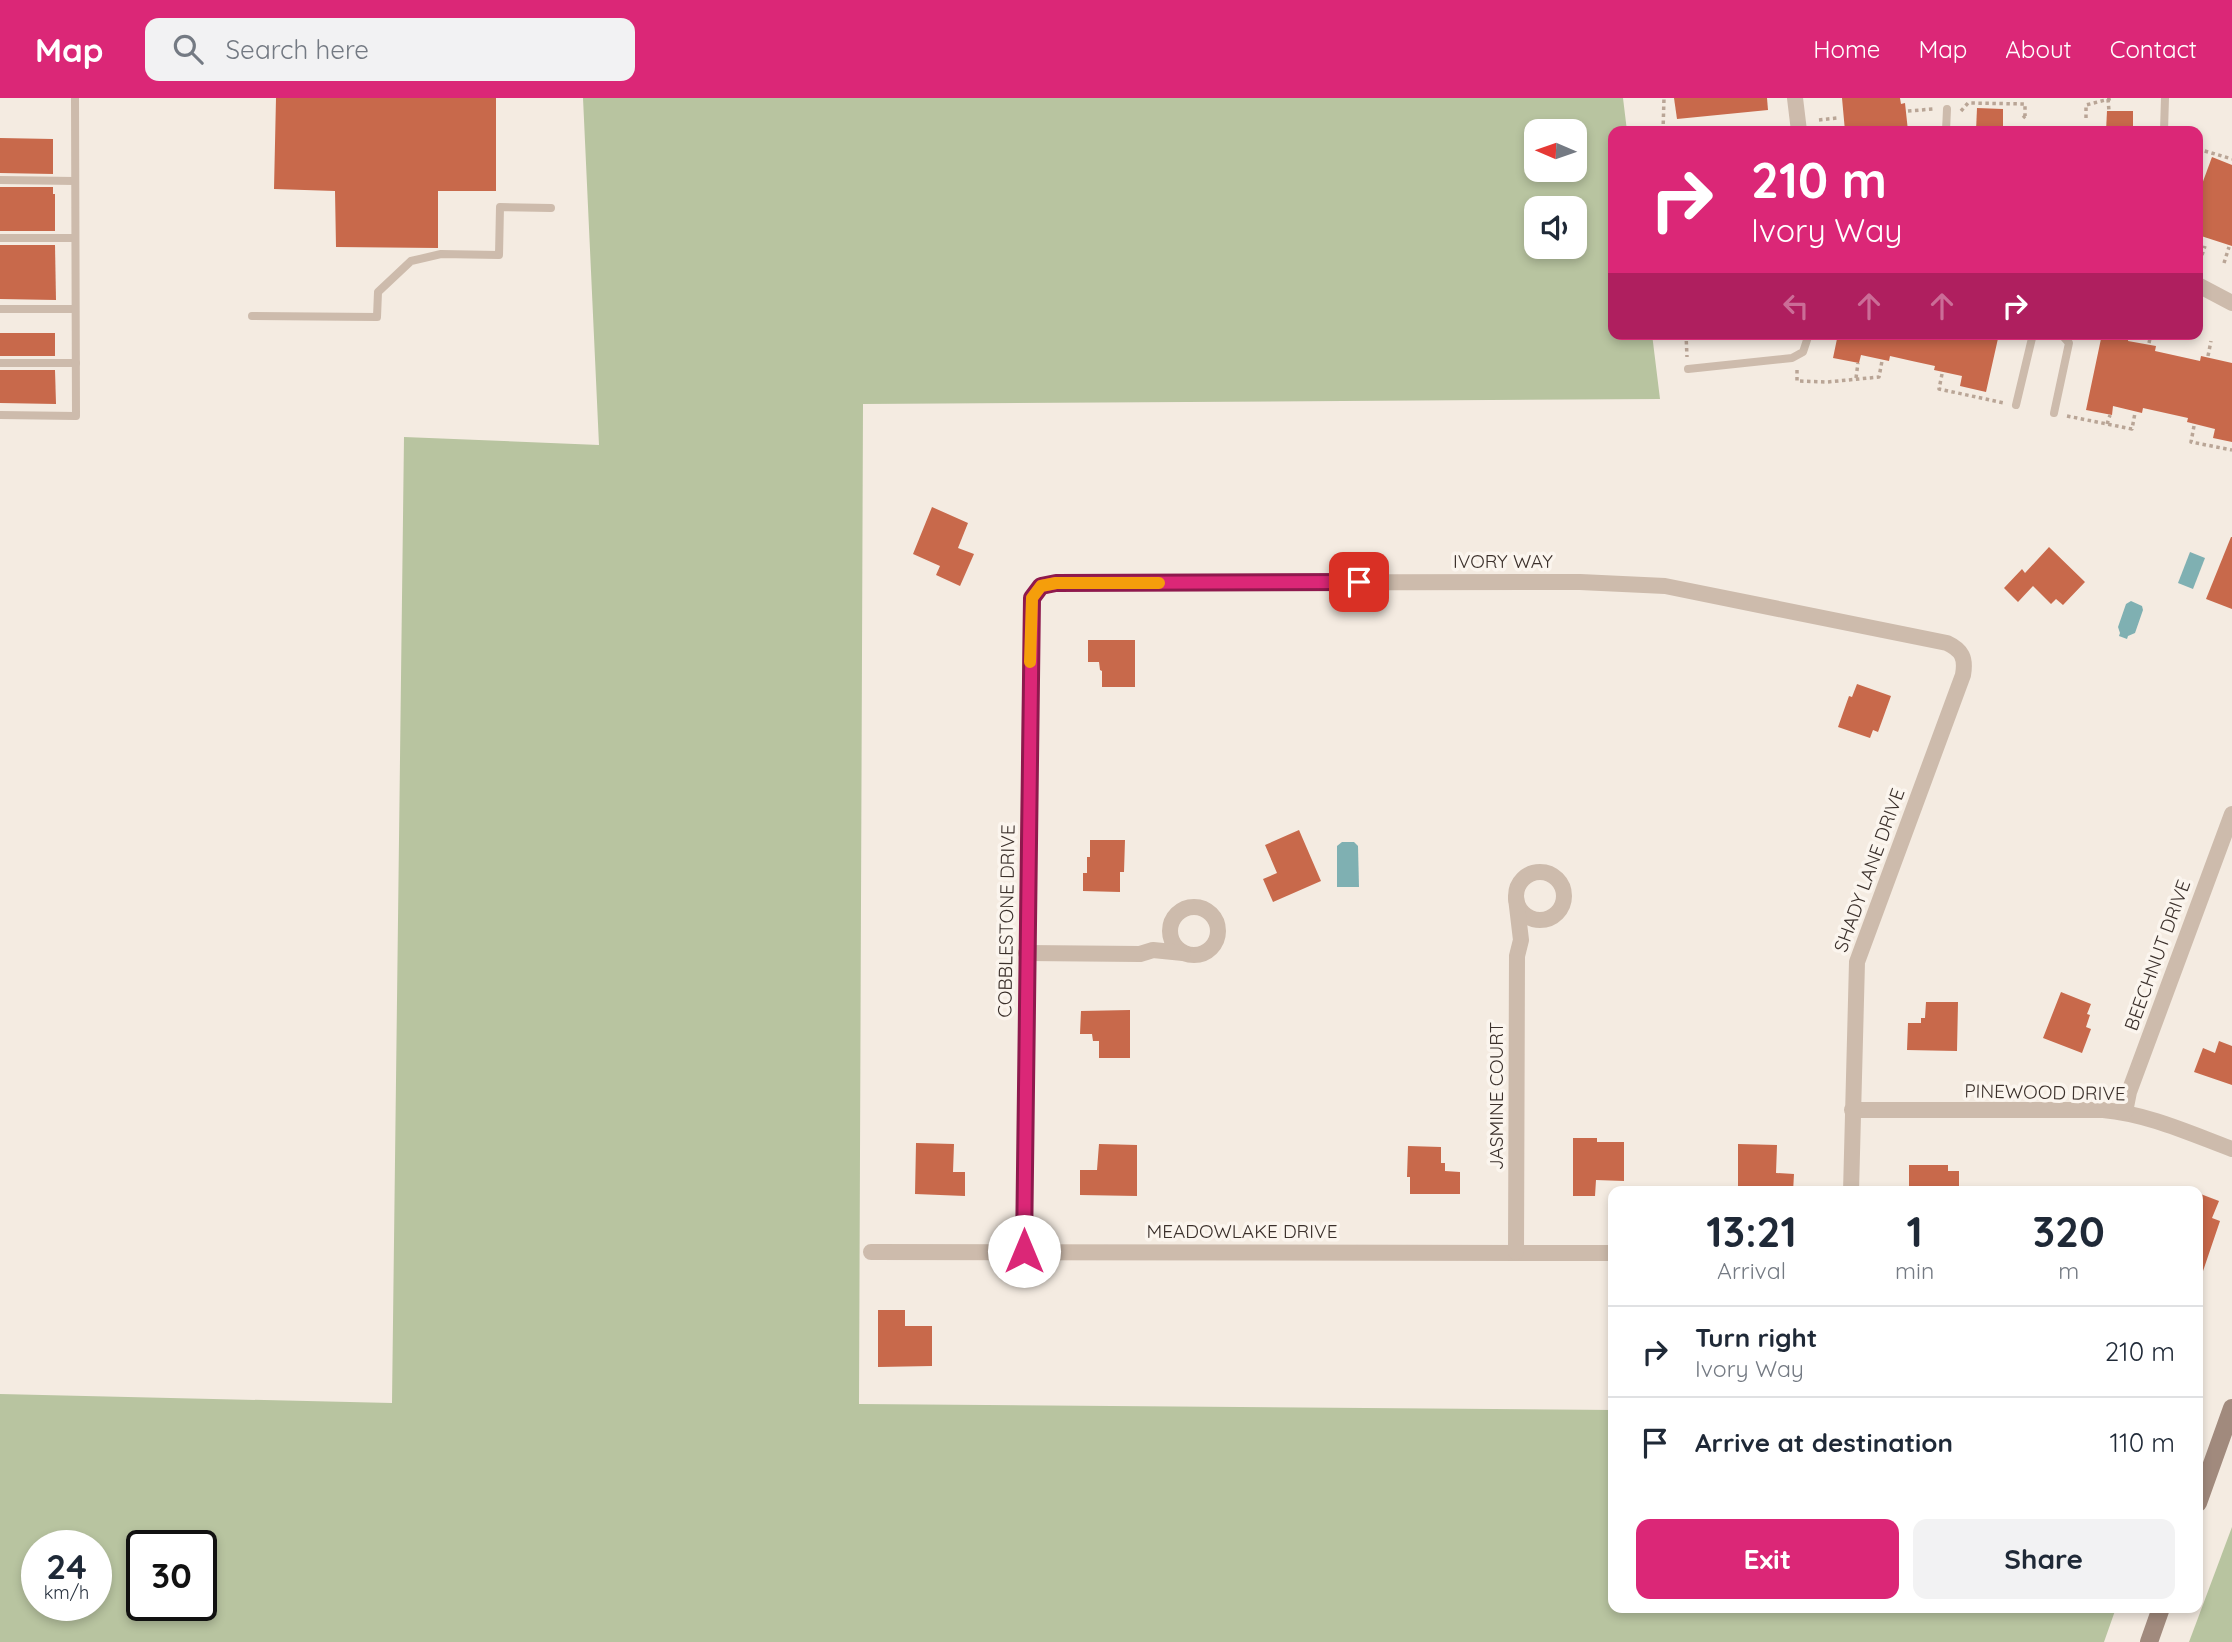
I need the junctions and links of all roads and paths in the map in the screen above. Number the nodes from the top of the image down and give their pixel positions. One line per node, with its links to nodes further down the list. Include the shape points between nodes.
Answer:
1 (75, 98): 22 (lane)
2 (1664, 98): 15 (path)
3 (1795, 98): 16 (street)
4 (2165, 98): 18 (lane)
5 (2111, 99): 9 (path); 13 (path, via 2086,105)
6 (1935, 109): 8 (path)
7 (1947, 109): 17 (lane)
8 (1907, 111)
9 (2109, 111)
10 (1959, 113): 12 (path, via 1968,103 2025,104)
11 (1839, 118): 14 (path)
12 (2025, 118)
13 (2086, 119)
14 (1819, 120)
15 (1663, 126)
16 (1798, 126)
17 (1946, 126)
18 (2164, 126)
19 (2203, 150): 20 (path)
20 (2232, 159)
21 (0, 180): 22 (lane)
22 (75, 181): 25 (lane)
23 (551, 208): 34 (lane, via 500,207 499,255 441,254 411,261 378,292 377,317)
24 (0, 238): 25 (lane)
25 (75, 238): 33 (lane)
26 (2205, 246): 28 (path)
27 (2230, 246): 29 (path)
28 (2203, 252)
29 (2224, 263)
30 (2203, 288): 31 (street)
31 (2232, 303)
32 (0, 309): 33 (lane)
33 (75, 309): 46 (lane)
34 (252, 316)
35 (1686, 340): 43 (path)
36 (1807, 340): 49 (lane, via 1804,352 1792,359)
37 (2031, 340): 54 (lane)
38 (2066, 340): 56 (lane)
39 (2149, 340): 41 (path)
40 (2211, 341): 42 (path)
41 (2148, 344)
42 (2208, 357)
43 (1687, 359)
44 (1882, 360): 51 (path, via 1879,377)
45 (0, 363): 46 (lane)
46 (76, 363): 57 (lane, via 76,416)
47 (1858, 363): 51 (path)
48 (1797, 368): 51 (path, via 1797,380)
49 (1688, 369)
50 (1942, 373): 53 (path, via 1939,389)
51 (1856, 379)
52 (1962, 386): 53 (path)
53 (1961, 394): 54 (path)
54 (2012, 405)
55 (2135, 412): 60 (path, via 2132,429)
56 (2054, 413)
57 (0, 415)
58 (2109, 415): 60 (path)
59 (2065, 416): 60 (path)
60 (2107, 424)
61 (2194, 425): 63 (path, via 2191,442)
62 (2215, 438): 63 (path)
63 (2213, 447): 64 (path)
64 (2232, 450)
65 (1036, 592): 66 (street, IVORY WAY, via 1056,583 1623,583 1665,586 1947,643); 74 (street, COBBLESTONE DRIVE, via 1031,608)
66 (1963, 654): 75 (street, SHADY LANE DRIVE, via 1963,675 1857,962)
67 (2232, 814): 76 (street, BEECHNUT DRIVE)
68 (1516, 898): 69 (street, via 1522,913); 69 (street, via 1526,877 1542,872 1555,878 1564,898 1558,912); 71 (street, JASMINE COURT)
69 (1545, 920): 71 (street)
70 (1170, 926): 72 (street); 73 (street, via 1172,942); 73 (street, via 1186,908 1202,908 1214,918 1218,933 1212,947 1199,955)
71 (1521, 940): 81 (street, JASMINE COURT, via 1517,956)
72 (1153, 950): 73 (street); 74 (street, via 1140,954)
73 (1183, 953)
74 (1026, 954): 79 (street, COBBLESTONE DRIVE)
75 (1852, 1110): 76 (street, PINEWOOD DRIVE); 78 (street, SHADY LANE DRIVE)
76 (2125, 1112): 77 (street, PINEWOOD DRIVE)
77 (2232, 1149)
78 (1851, 1186)
79 (1024, 1251): 80 (street, MEADOWLAKE DRIVE); 81 (street, MEADOWLAKE DRIVE)
80 (871, 1252)
81 (1516, 1252): 82 (street, MEADOWLAKE DRIVE)
82 (1608, 1253)
83 (2232, 1408): 84 (street)
84 (2203, 1489)
85 (2159, 1613): 86 (street)
86 (2149, 1642)

